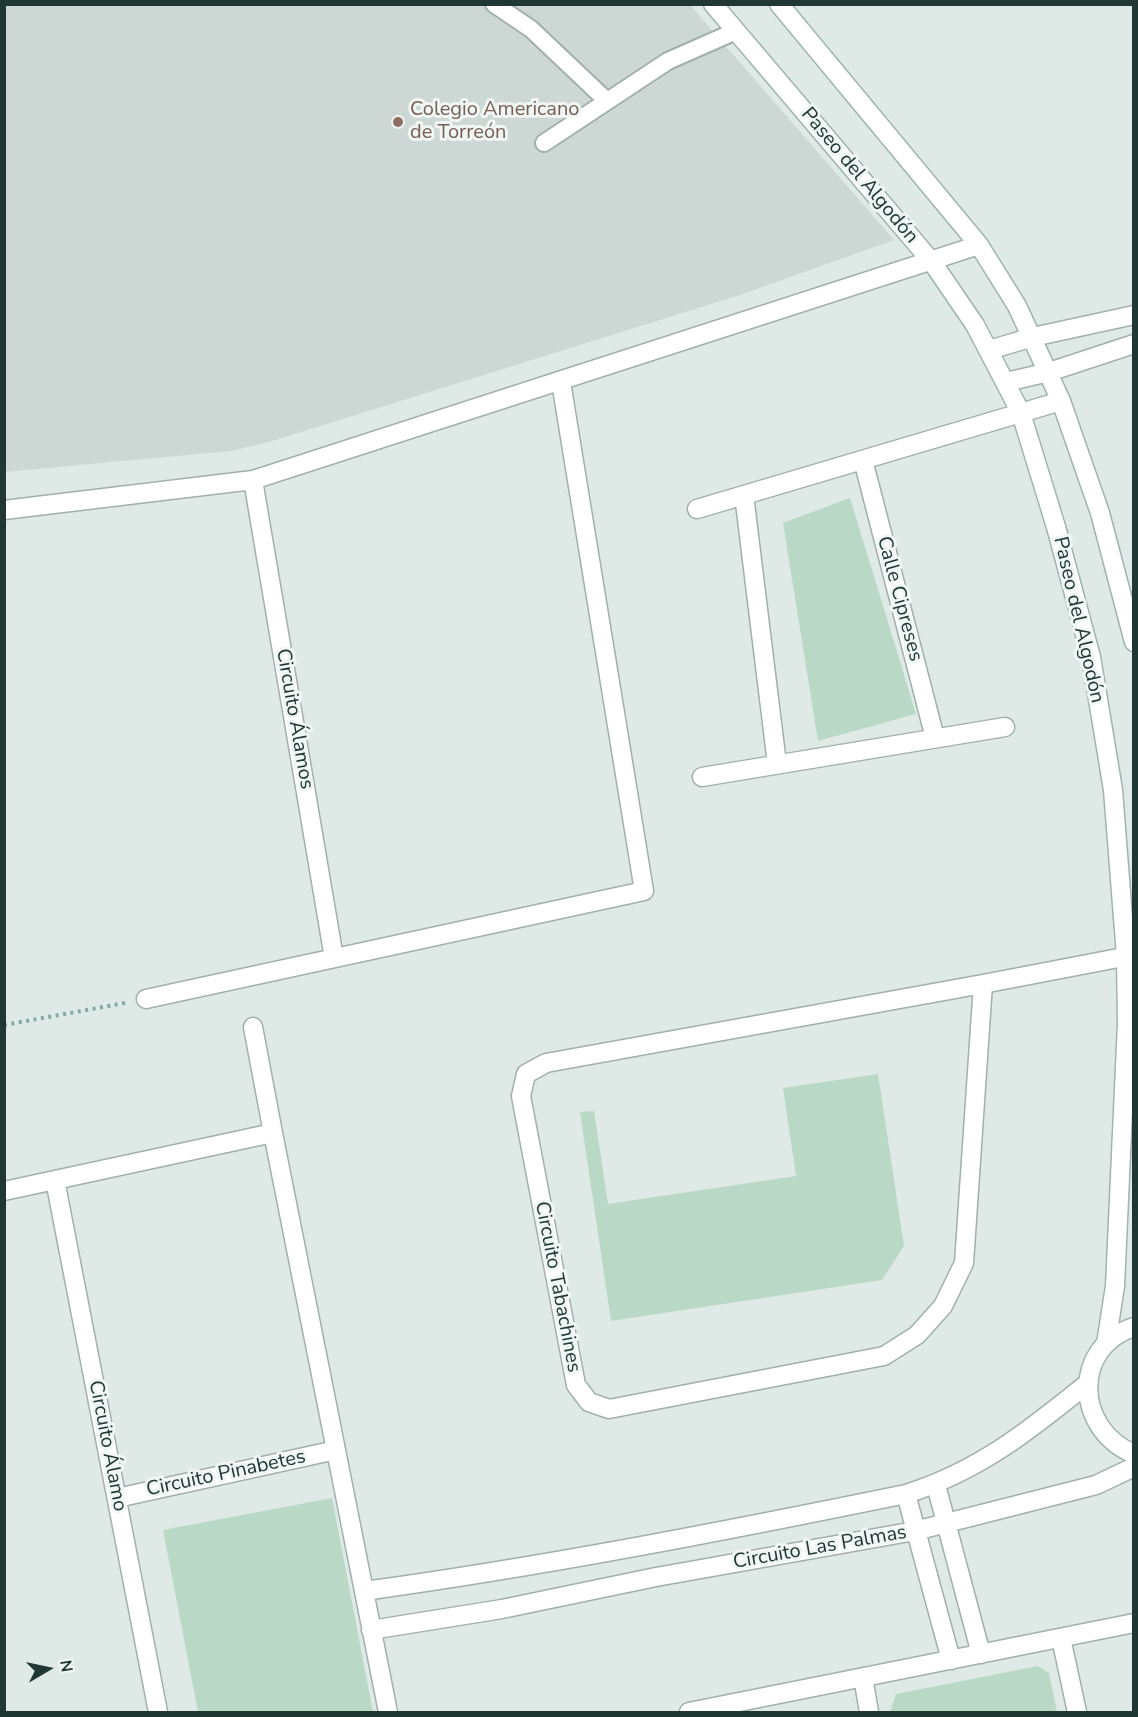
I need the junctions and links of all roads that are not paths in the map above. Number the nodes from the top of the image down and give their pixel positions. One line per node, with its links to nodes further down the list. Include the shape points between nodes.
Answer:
1 (494, 4): 5 (lane, via 531,29)
2 (713, 4): 4 (street, Paseo del Algodón)
3 (778, 4): 7 (street)
4 (736, 31): 5 (lane, via 668,61); 8 (street, Paseo del Algodón)
5 (607, 101): 6 (lane)
6 (544, 143)
7 (979, 244): 8 (street); 10 (street)
8 (932, 262): 12 (street, Paseo del Algodón); 14 (street)
9 (1134, 315): 10 (street)
10 (1033, 337): 12 (street); 13 (street)
11 (1134, 344): 13 (street)
12 (989, 350): 15 (street, Paseo del Algodón)
13 (1048, 372): 15 (street); 16 (street)
14 (561, 382): 19 (street); 29 (street, via 644,891)
15 (1006, 382): 17 (street, Paseo del Algodón)
16 (1061, 401): 17 (street); 23 (street, via 1100,513)
17 (1021, 413): 18 (street); 28 (street, Paseo del Algodón, via 1091,657 1113,790)
18 (863, 460): 20 (street); 25 (street, Calle Cipreses)
19 (253, 480): 22 (street); 29 (street, Circuito Álamos)
20 (744, 495): 21 (street); 26 (street)
21 (697, 508)
22 (4, 510)
23 (1134, 642)
24 (1005, 727): 25 (street)
25 (935, 738): 26 (street)
26 (777, 764): 27 (street)
27 (702, 777)
28 (1130, 955): 30 (street, Circuito Tabachines); 36 (street, Paseo del Algodón)
29 (334, 958): 31 (street)
30 (983, 984): 30 (street, Circuito Tabachines, via 546,1063 526,1074 521,1096 576,1385 589,1402 609,1409 884,1356 917,1335 943,1306 964,1263)
31 (147, 999)
32 (253, 1027): 33 (street)
33 (273, 1133): 34 (street); 40 (street)
34 (55, 1180): 35 (street); 45 (street, Circuito Álamo)
35 (4, 1191)
36 (1126, 1197): 38 (street, Paseo del Algodón)
37 (1134, 1327): 38 (street)
38 (1106, 1344): 39 (street, via 1094,1362)
39 (1088, 1383): 41 (street, via 1094,1420 1105,1436); 43 (street, Circuito Las Palmas, via 1023,1436)
40 (336, 1450): 45 (street, Circuito Pinabetes); 50 (street)
41 (1134, 1454)
42 (1134, 1467): 46 (street, Circuito Las Palmas, via 1096,1485)
43 (936, 1485): 44 (street, Circuito Las Palmas); 46 (street)
44 (906, 1494): 47 (street); 48 (street, Circuito Las Palmas)
45 (117, 1498): 57 (street, Circuito Álamo)
46 (946, 1523): 47 (street, Circuito Las Palmas); 54 (street)
47 (915, 1531): 49 (street, Circuito Las Palmas); 55 (street)
48 (649, 1546): 49 (street); 50 (street, Circuito Las Palmas)
49 (656, 1577): 52 (street, Circuito Las Palmas, via 502,1609)
50 (364, 1591): 52 (street)
51 (1134, 1623): 53 (street)
52 (371, 1630): 58 (street)
53 (1061, 1638): 54 (street); 61 (street)
54 (981, 1654): 55 (street)
55 (951, 1660): 56 (street)
56 (863, 1677): 59 (street); 60 (street)
57 (158, 1713)
58 (388, 1713)
59 (689, 1713)
60 (869, 1713)
61 (1077, 1713)

